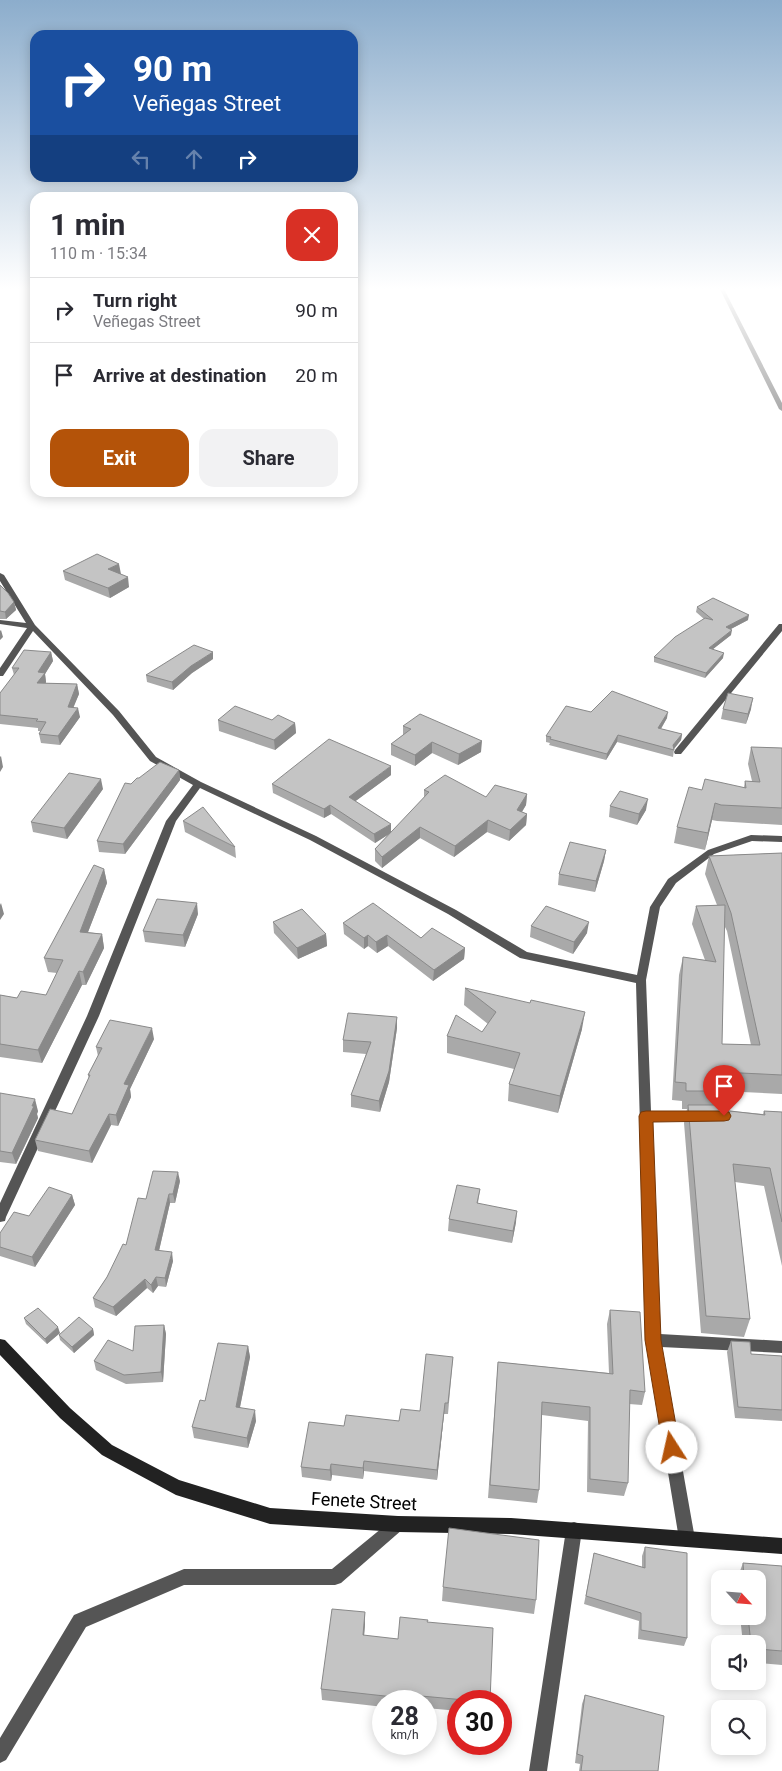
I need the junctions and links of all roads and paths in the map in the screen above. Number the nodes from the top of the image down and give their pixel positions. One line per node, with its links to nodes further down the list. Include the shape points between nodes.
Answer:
1 (762, 370): 2 (street)
2 (782, 409)
3 (0, 575): 5 (street)
4 (0, 622): 5 (street)
5 (32, 626): 7 (street); 9 (street, via 116,713 153,759)
6 (782, 626): 8 (street)
7 (0, 674)
8 (678, 752)
9 (198, 784): 11 (street, via 313,838 452,912 524,955); 14 (street, via 172,821 93,1016)
10 (782, 839): 11 (street, via 751,838 711,852 672,881 655,907)
11 (640, 980): 12 (street)
12 (646, 1116): 13 (street); 15 (street)
13 (714, 1116)
14 (0, 1217)
15 (653, 1340): 17 (street); 20 (street)
16 (0, 1345): 18 (main road, Fenete Street, via 65,1413 107,1450 176,1486 270,1516)
17 (782, 1348)
18 (398, 1524): 19 (main road, Fenete Street); 22 (street, via 335,1577 184,1577 80,1621)
19 (574, 1530): 20 (main road, Fenete Street); 23 (street)
20 (687, 1539): 21 (main road, Fenete Street)
21 (782, 1546)
22 (0, 1754)
23 (538, 1771)

